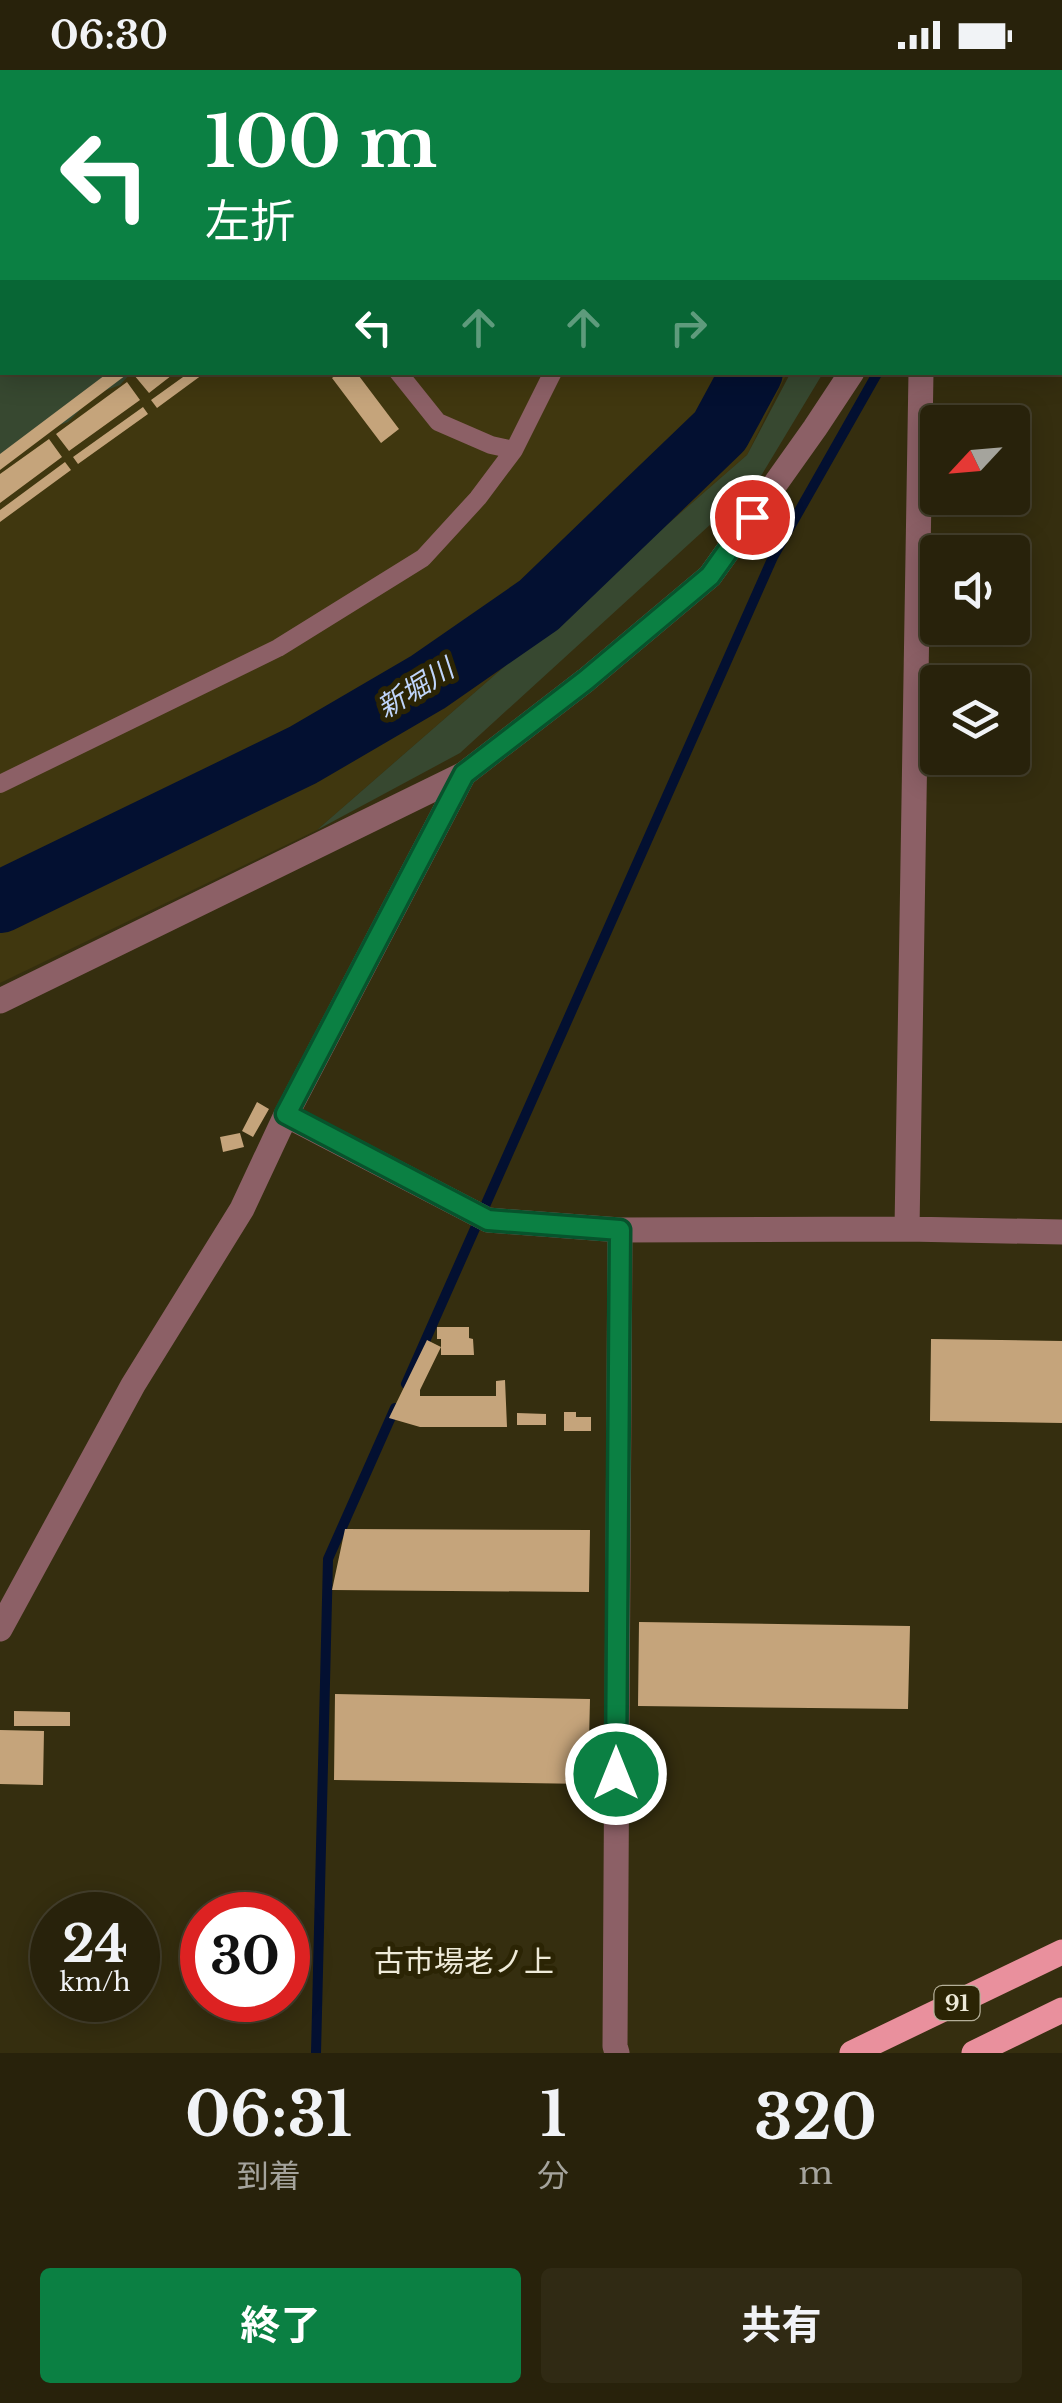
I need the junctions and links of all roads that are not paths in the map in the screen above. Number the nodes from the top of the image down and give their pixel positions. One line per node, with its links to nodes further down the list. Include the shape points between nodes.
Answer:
1 (400, 375): 5 (lane, via 438,422)
2 (552, 375): 5 (lane)
3 (850, 375): 6 (street, via 710,576)
4 (921, 375): 10 (street)
5 (514, 450): 7 (lane, via 423,558 278,648)
6 (464, 774): 8 (street); 9 (street)
7 (0, 784)
8 (0, 1001)
9 (286, 1114): 11 (street, via 488,1220); 13 (street, via 242,1209 133,1384)
10 (908, 1229): 11 (street); 12 (street)
11 (620, 1230): 16 (street)
12 (1062, 1232)
13 (0, 1629)
14 (1062, 1952): 17 (main road, 91)
15 (1062, 2010): 18 (main road, 91)
16 (617, 2053)
17 (852, 2053)
18 (974, 2053)

